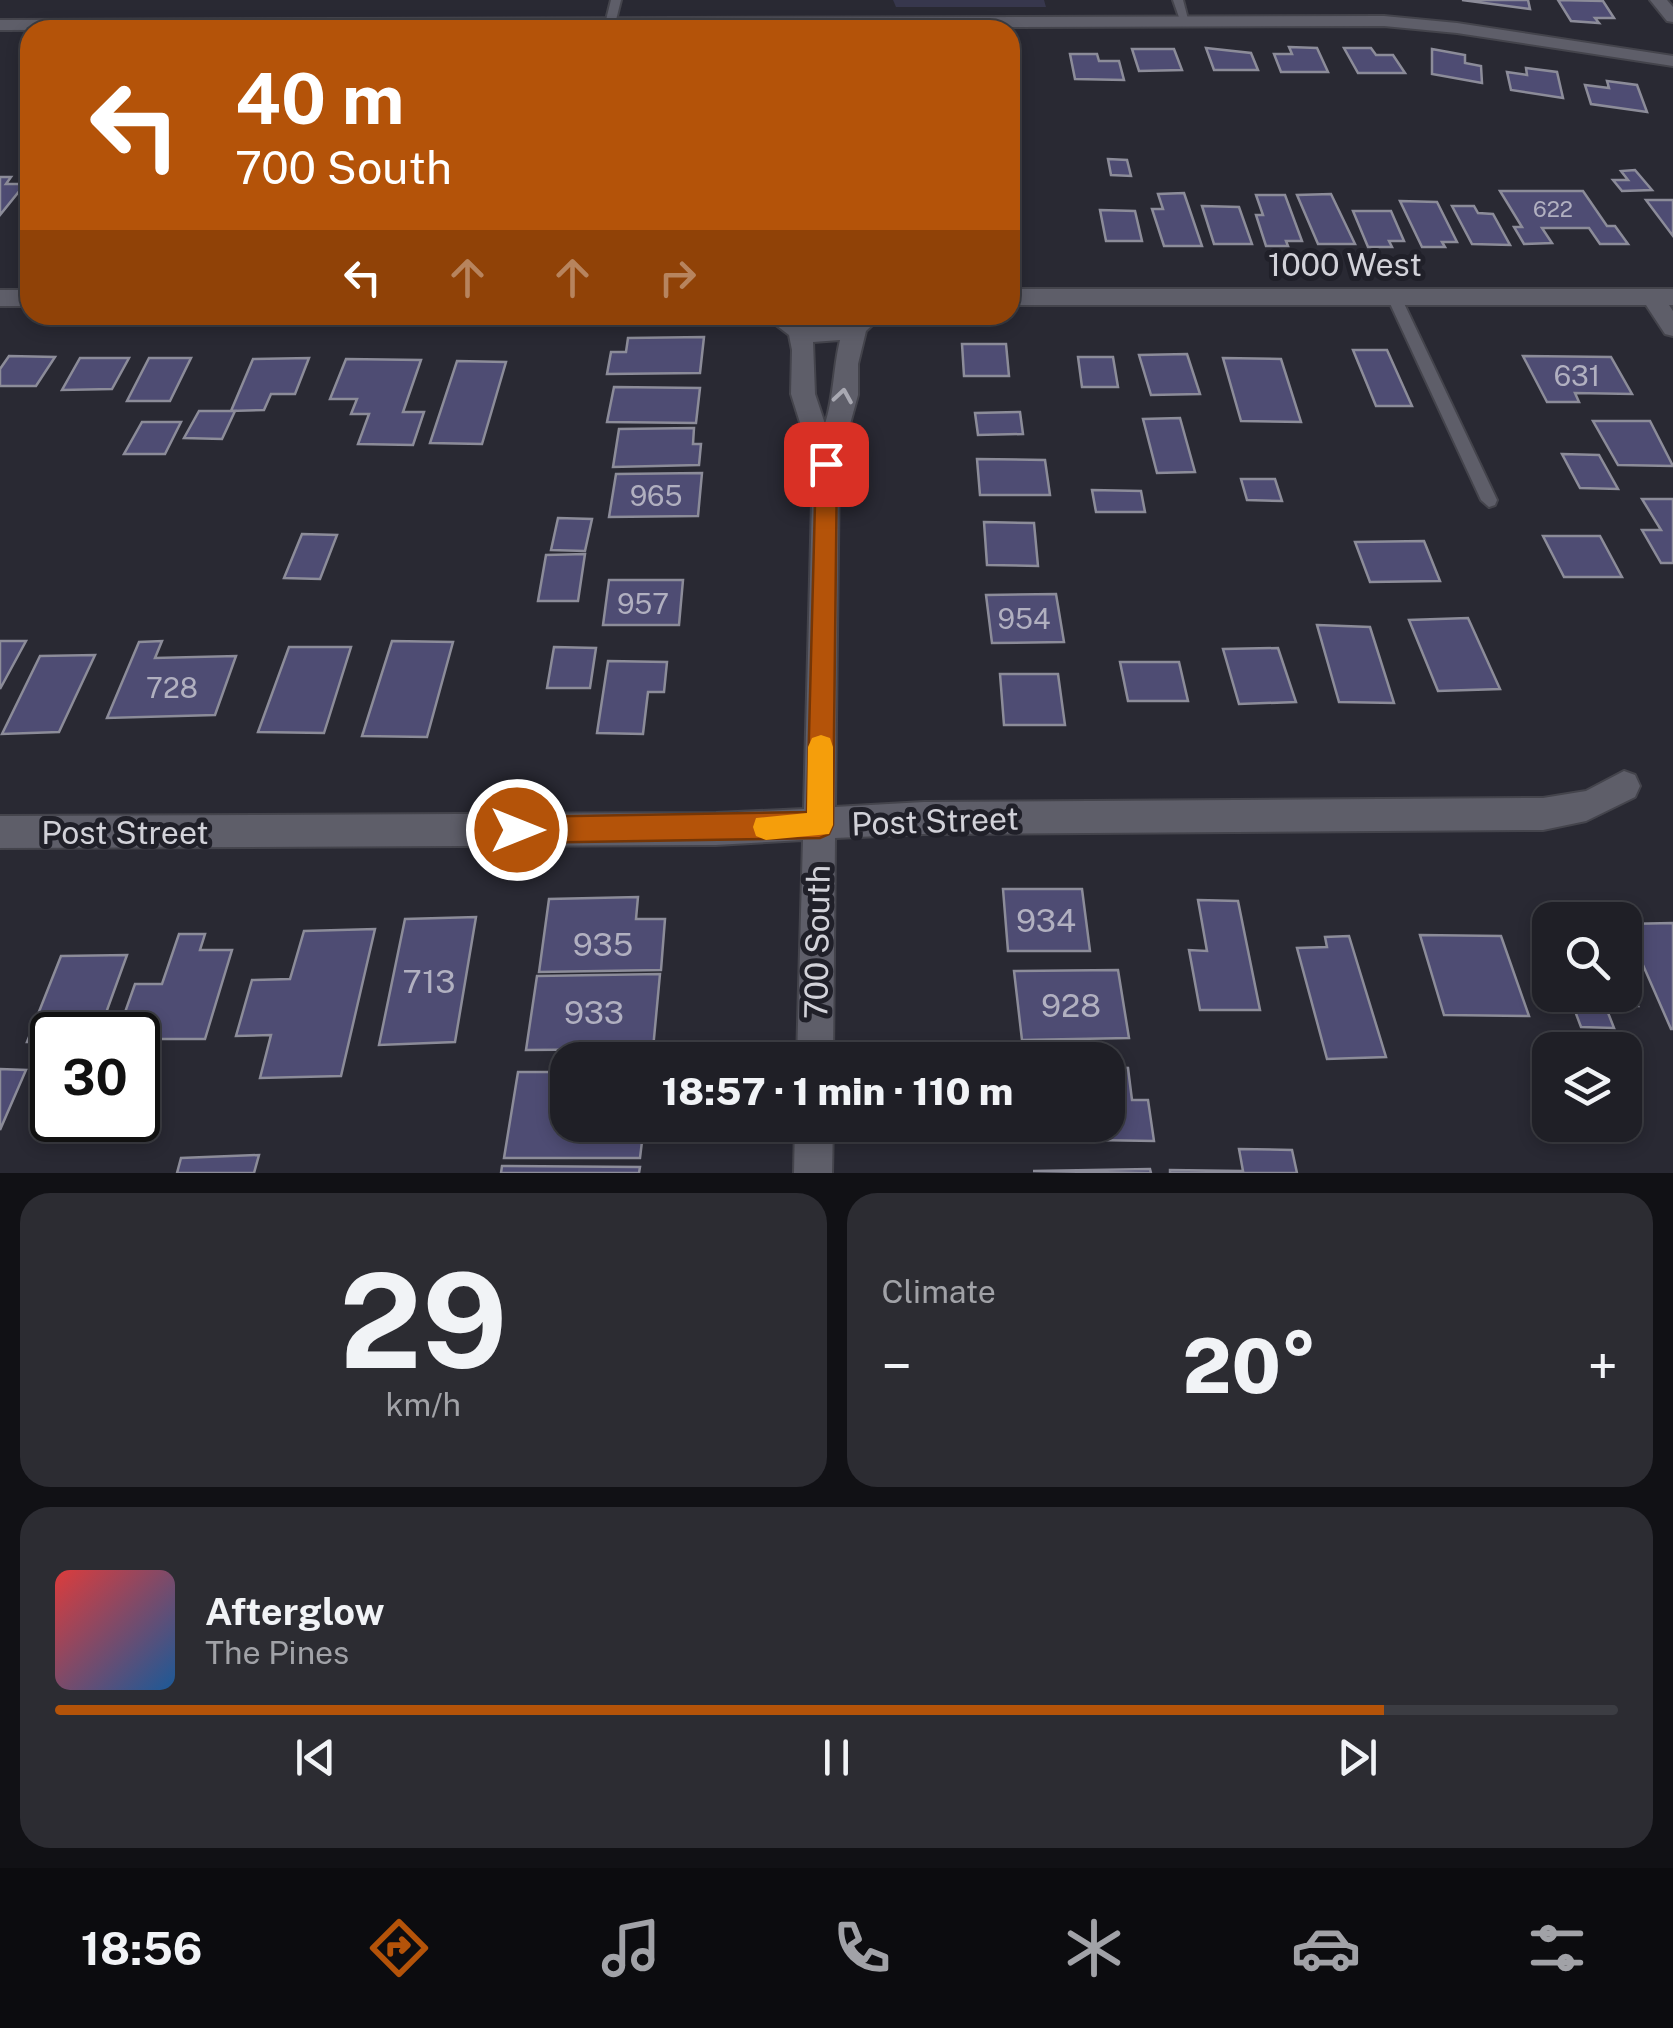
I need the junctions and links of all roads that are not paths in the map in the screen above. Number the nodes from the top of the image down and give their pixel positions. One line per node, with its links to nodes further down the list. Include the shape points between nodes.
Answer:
1 (1178, 0): 4 (lane)
2 (1658, 0): 3 (street)
3 (1673, 17)
4 (1186, 20): 5 (street); 6 (street, via 1427,23)
5 (1020, 23)
6 (1673, 61)
7 (1020, 296): 8 (street, 1000 West)
8 (1394, 296): 9 (street, 1000 West); 16 (lane)
9 (1663, 297): 13 (street)
10 (790, 325): 14 (street)
11 (853, 325): 14 (street, via 828,334)
12 (862, 325): 15 (street, 700 South, one-way to 12, via 846,395 846,364)
13 (1673, 328)
14 (799, 331): 15 (street, 700 South, via 803,394)
15 (826, 464): 18 (street, 700 South)
16 (1489, 500)
17 (1624, 786): 18 (street, Post Street, via 1604,802 1543,814 924,818)
18 (820, 825): 19 (street, Post Street); 20 (street, 700 South)
19 (0, 832)
20 (815, 1042)
21 (814, 1142): 22 (street)
22 (813, 1173)

